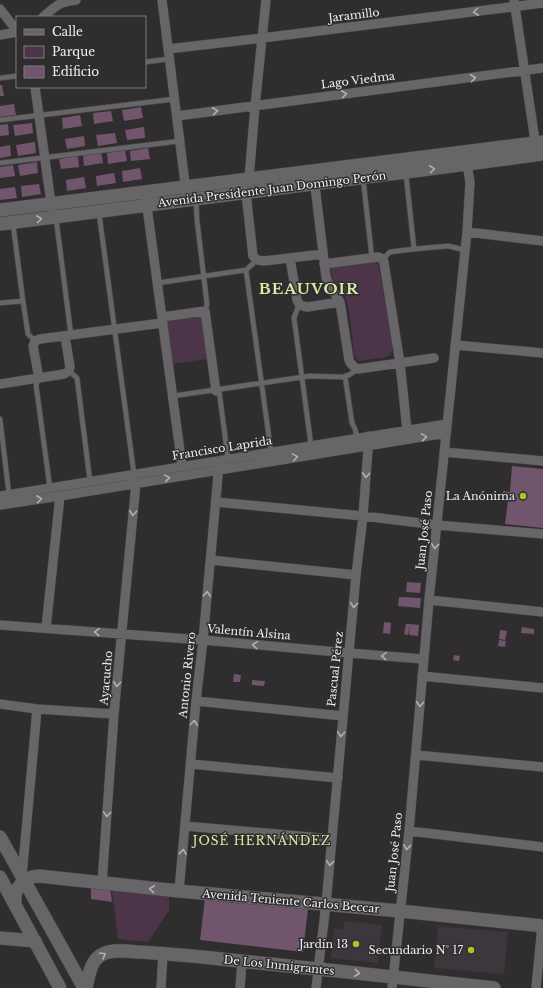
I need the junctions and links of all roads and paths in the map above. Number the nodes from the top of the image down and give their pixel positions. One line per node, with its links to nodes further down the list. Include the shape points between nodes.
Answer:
1 (76, 0): 7 (street, via 65,1)
2 (162, 0): 12 (street)
3 (266, 0): 11 (street)
4 (515, 3): 5 (street, Jaramillo); 11 (street, Jaramillo, one-way to 11); 16 (street)
5 (543, 3)
6 (0, 9): 8 (street)
7 (44, 16)
8 (16, 31)
9 (16, 32): 10 (street)
10 (0, 35)
11 (262, 38): 12 (street, Jaramillo); 21 (street)
12 (168, 49): 13 (street)
13 (169, 59): 14 (lane); 20 (street)
14 (146, 62)
15 (543, 68): 16 (street, Lago Viedma)
16 (525, 71): 21 (street, Lago Viedma, one-way to 16); 26 (street)
17 (16, 76): 18 (lane)
18 (0, 78)
19 (35, 88): 22 (street)
20 (175, 99): 22 (lane); 23 (street)
21 (255, 106): 23 (street, Lago Viedma, one-way to 21); 33 (street)
22 (39, 115): 24 (lane); 27 (street)
23 (177, 116): 25 (street)
24 (0, 120)
25 (180, 141): 27 (lane); 35 (street)
26 (540, 149): 28 (main road, Avenida Presidente Juan Domingo Perón)
27 (44, 157): 29 (lane); 37 (street)
28 (468, 158): 30 (main road, Avenida Presidente Juan Domingo Perón, one-way to 28); 31 (main road, Avenida Presidente Juan Domingo Perón); 43 (street, Juan José Paso, via 470,182)
29 (0, 163)
30 (406, 172): 32 (main road, Avenida Presidente Juan Domingo Perón); 45 (lane)
31 (314, 177): 32 (main road, Avenida Presidente Juan Domingo Perón); 33 (main road, Avenida Presidente Juan Domingo Perón); 34 (main road, Avenida Presidente Juan Domingo Perón); 47 (street)
32 (363, 178): 49 (lane)
33 (249, 179): 34 (street); 35 (main road, Avenida Presidente Juan Domingo Perón)
34 (246, 193): 35 (main road, Avenida Presidente Juan Domingo Perón); 51 (street, via 253,256)
35 (190, 195): 36 (main road, Avenida Presidente Juan Domingo Perón); 54 (lane, via 197,220)
36 (146, 199): 37 (main road, Avenida Presidente Juan Domingo Perón); 39 (main road, Avenida Presidente Juan Domingo Perón); 55 (street)
37 (51, 203): 38 (main road, Avenida Presidente Juan Domingo Perón); 40 (street)
38 (0, 210)
39 (98, 211): 40 (main road, Avenida Presidente Juan Domingo Perón); 62 (lane)
40 (56, 216): 41 (main road, Avenida Presidente Juan Domingo Perón, one-way to 40); 63 (lane)
41 (13, 222): 42 (main road, Avenida Presidente Juan Domingo Perón); 56 (lane)
42 (0, 224)
43 (467, 232): 44 (street); 46 (street, Juan José Paso)
44 (543, 241)
45 (414, 249): 46 (lane, via 448,246); 50 (lane, via 390,252)
46 (465, 250): 65 (street, Juan José Paso)
47 (323, 254): 48 (street); 52 (street)
48 (290, 258): 51 (street); 59 (street)
49 (372, 258): 50 (street); 52 (street)
50 (382, 259): 68 (street)
51 (257, 260): 53 (lane)
52 (324, 264): 57 (street, via 328,285)
53 (246, 270): 54 (lane); 75 (lane)
54 (204, 276): 55 (lane); 60 (lane, via 207,304)
55 (157, 283): 61 (street)
56 (23, 301): 58 (lane); 64 (lane, via 28,334)
57 (340, 302): 59 (street, via 307,307); 69 (street, via 349,360 354,368)
58 (0, 303)
59 (299, 304): 72 (lane, via 294,318)
60 (205, 311): 61 (street); 76 (street)
61 (162, 320): 62 (street); 77 (street)
62 (115, 329): 63 (street); 91 (lane)
63 (68, 336): 64 (street); 70 (street)
64 (35, 341): 73 (street, via 33,346)
65 (455, 345): 66 (street); 79 (street, Juan José Paso)
66 (543, 353)
67 (434, 358): 68 (street)
68 (400, 363): 69 (street); 80 (street)
69 (358, 369): 71 (lane)
70 (69, 371): 73 (street); 92 (lane, via 77,378)
71 (345, 376): 72 (lane); 82 (lane, via 352,423)
72 (303, 377): 75 (lane); 83 (lane)
73 (39, 378): 74 (street); 93 (lane, via 36,385)
74 (0, 384)
75 (262, 384): 76 (lane); 85 (lane)
76 (218, 390): 77 (lane); 87 (lane)
77 (173, 396): 90 (street)
78 (0, 418): 94 (lane)
79 (446, 429): 80 (street, Francisco Laprida); 84 (street, Francisco Laprida, one-way to 79); 86 (street, Juan José Paso)
80 (407, 430): 81 (street, Francisco Laprida)
81 (369, 436): 82 (street, Francisco Laprida); 84 (street, Pascual Pérez)
82 (357, 438): 83 (street, Francisco Laprida)
83 (311, 445): 85 (street, Francisco Laprida)
84 (368, 446): 89 (street, Francisco Laprida, one-way to 84); 98 (street, Pascual Pérez, one-way to 98)
85 (270, 452): 87 (street, Francisco Laprida)
86 (444, 452): 88 (street); 99 (street, Juan José Paso)
87 (228, 459): 89 (street, Francisco Laprida)
88 (543, 461)
89 (219, 465): 90 (street, Francisco Laprida); 91 (street, Francisco Laprida, one-way to 89); 96 (street, Antonio Rivero)
90 (182, 466): 91 (street, Francisco Laprida)
91 (135, 479): 92 (street, Francisco Laprida); 95 (street, Francisco Laprida); 107 (street, Ayacucho, one-way to 107)
92 (90, 481): 93 (street, Francisco Laprida)
93 (50, 488): 94 (street, Francisco Laprida)
94 (5, 495)
95 (60, 496): 97 (street, Francisco Laprida, one-way to 95); 106 (street)
96 (216, 502): 98 (street); 101 (street, Antonio Rivero)
97 (0, 505)
98 (363, 516): 99 (street); 102 (street, Pascual Pérez)
99 (437, 525): 100 (street); 103 (street, Juan José Paso, one-way to 103)
100 (543, 534)
101 (211, 560): 102 (street); 108 (street, Antonio Rivero, one-way to 101)
102 (356, 575): 109 (street, Pascual Pérez, one-way to 109)
103 (428, 600): 104 (street); 110 (street, Juan José Paso)
104 (543, 612)
105 (0, 625): 106 (street, Valentín Alsina)
106 (46, 628): 107 (street, Valentín Alsina, one-way to 106)
107 (122, 634): 108 (street, Valentín Alsina); 116 (street, Ayacucho, one-way to 116)
108 (203, 640): 109 (street, Valentín Alsina, one-way to 108); 113 (street, Antonio Rivero)
109 (349, 653): 110 (street, Valentín Alsina, one-way to 109); 117 (street, Pascual Pérez)
110 (423, 659): 111 (street, Juan José Paso)
111 (422, 676): 112 (street); 118 (street, Juan José Paso, one-way to 118)
112 (543, 688)
113 (196, 701): 117 (street); 119 (street, Antonio Rivero, one-way to 113)
114 (0, 704): 115 (street)
115 (37, 709): 116 (street); 127 (street)
116 (114, 714): 129 (street, Ayacucho, one-way to 129)
117 (343, 716): 121 (street, Pascual Pérez, one-way to 121)
118 (416, 755): 120 (street); 123 (street, Juan José Paso)
119 (191, 764): 121 (street); 122 (street, Antonio Rivero)
120 (543, 767)
121 (338, 778): 125 (street, Pascual Pérez)
122 (185, 826): 125 (street); 130 (street, Antonio Rivero, one-way to 122)
123 (408, 831): 126 (street); 133 (street, Juan José Paso, one-way to 133)
124 (0, 837): 127 (main road, Avenida Teniente Carlos Beccar)
125 (332, 839): 131 (street, Pascual Pérez, one-way to 131)
126 (543, 847)
127 (23, 875): 129 (main road, Avenida Teniente Carlos Beccar, via 30,873); 132 (main road, via 15,895); 142 (main road)
128 (0, 878): 132 (main road)
129 (102, 883): 130 (main road, Avenida Teniente Carlos Beccar, one-way to 129)
130 (179, 891): 131 (main road, Avenida Teniente Carlos Beccar)
131 (326, 904): 133 (main road, Avenida Teniente Carlos Beccar); 139 (street, Pascual Pérez)
132 (15, 905): 136 (main road)
133 (400, 911): 134 (main road, Avenida Teniente Carlos Beccar); 140 (street, Juan José Paso)
134 (543, 926): 147 (street)
135 (0, 938): 136 (main road)
136 (35, 941): 141 (main road)
137 (163, 953): 138 (main road, De Los Inmigrantes); 142 (main road, De Los Inmigrantes, one-way to 137, via 94,962 101,954 109,951); 143 (street)
138 (242, 961): 139 (main road, De Los Inmigrantes); 144 (street)
139 (318, 969): 140 (main road, De Los Inmigrantes, one-way to 140); 145 (street, Pascual Pérez)
140 (392, 982): 146 (main road, De Los Inmigrantes)
141 (60, 988)
142 (85, 988)
143 (161, 988)
144 (240, 988)
145 (316, 988)
146 (494, 988)
147 (536, 988)

